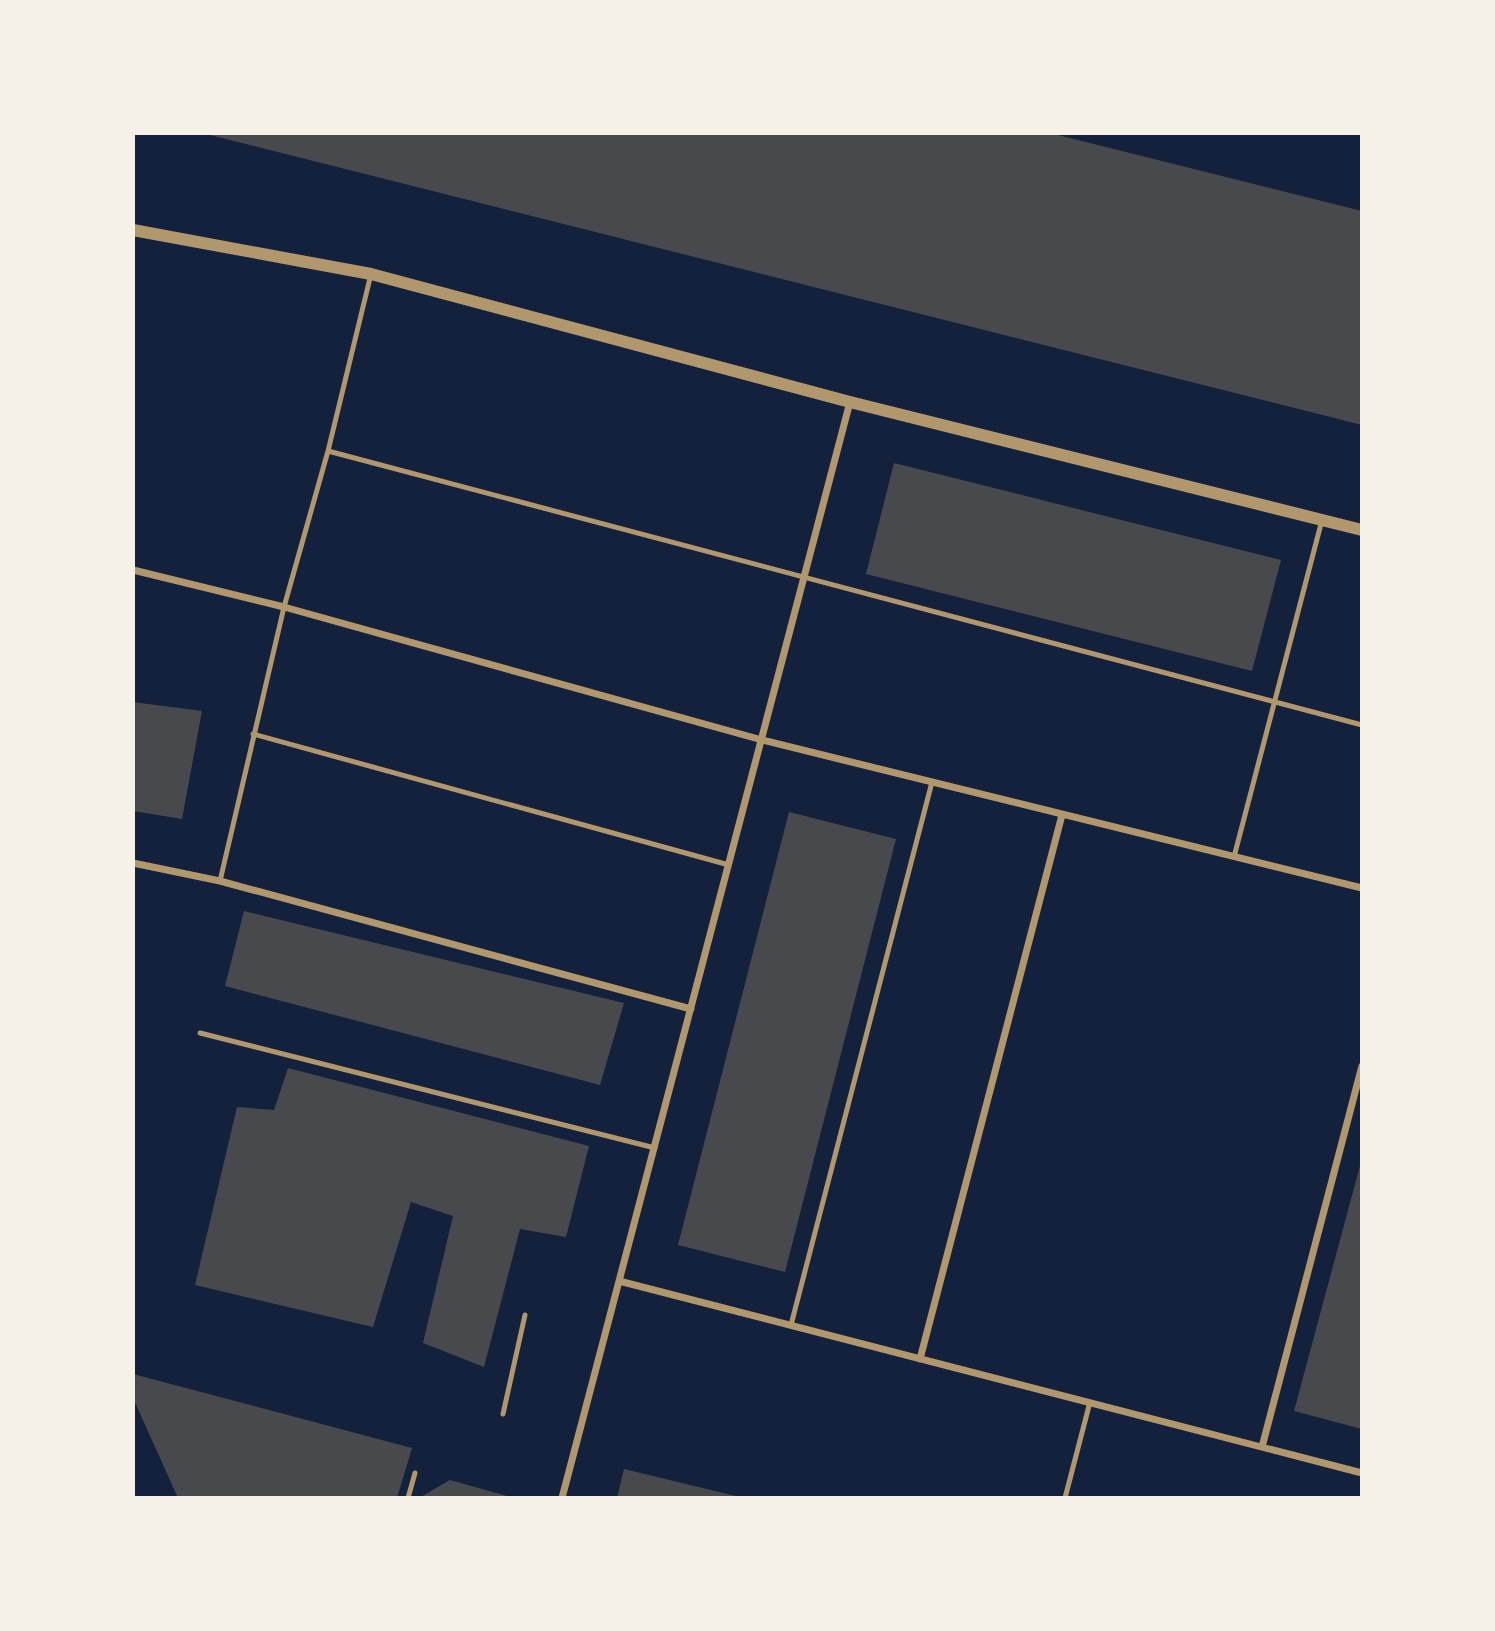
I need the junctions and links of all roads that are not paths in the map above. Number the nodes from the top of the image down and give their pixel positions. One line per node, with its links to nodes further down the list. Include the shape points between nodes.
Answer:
1 (133, 230): 2 (street)
2 (371, 274): 3 (street); 4 (lane)
3 (850, 402): 5 (street); 8 (street)
4 (328, 451): 8 (lane); 9 (lane)
5 (1322, 520): 6 (street); 10 (lane)
6 (1362, 530)
7 (133, 570): 9 (street)
8 (804, 579): 10 (lane); 13 (street)
9 (284, 607): 12 (lane); 13 (street)
10 (1275, 703): 11 (lane); 16 (lane)
11 (1362, 725)
12 (253, 734): 18 (lane); 19 (lane)
13 (762, 740): 14 (street); 18 (street)
14 (932, 782): 15 (street); 27 (lane)
15 (1062, 815): 16 (street); 28 (street)
16 (1234, 857): 20 (street)
17 (133, 863): 19 (street)
18 (729, 865): 21 (street)
19 (220, 881): 21 (street)
20 (1362, 888)
21 (691, 1009): 24 (street)
22 (200, 1033): 24 (lane)
23 (1362, 1066): 31 (street)
24 (654, 1148): 25 (street)
25 (619, 1281): 27 (street); 35 (street)
26 (525, 1315): 30 (lane)
27 (791, 1325): 28 (street)
28 (920, 1359): 29 (street)
29 (1090, 1402): 31 (street); 36 (lane)
30 (503, 1414)
31 (1262, 1447): 33 (street)
32 (415, 1473): 34 (lane)
33 (1362, 1473)
34 (408, 1498)
35 (562, 1498)
36 (1065, 1498)

